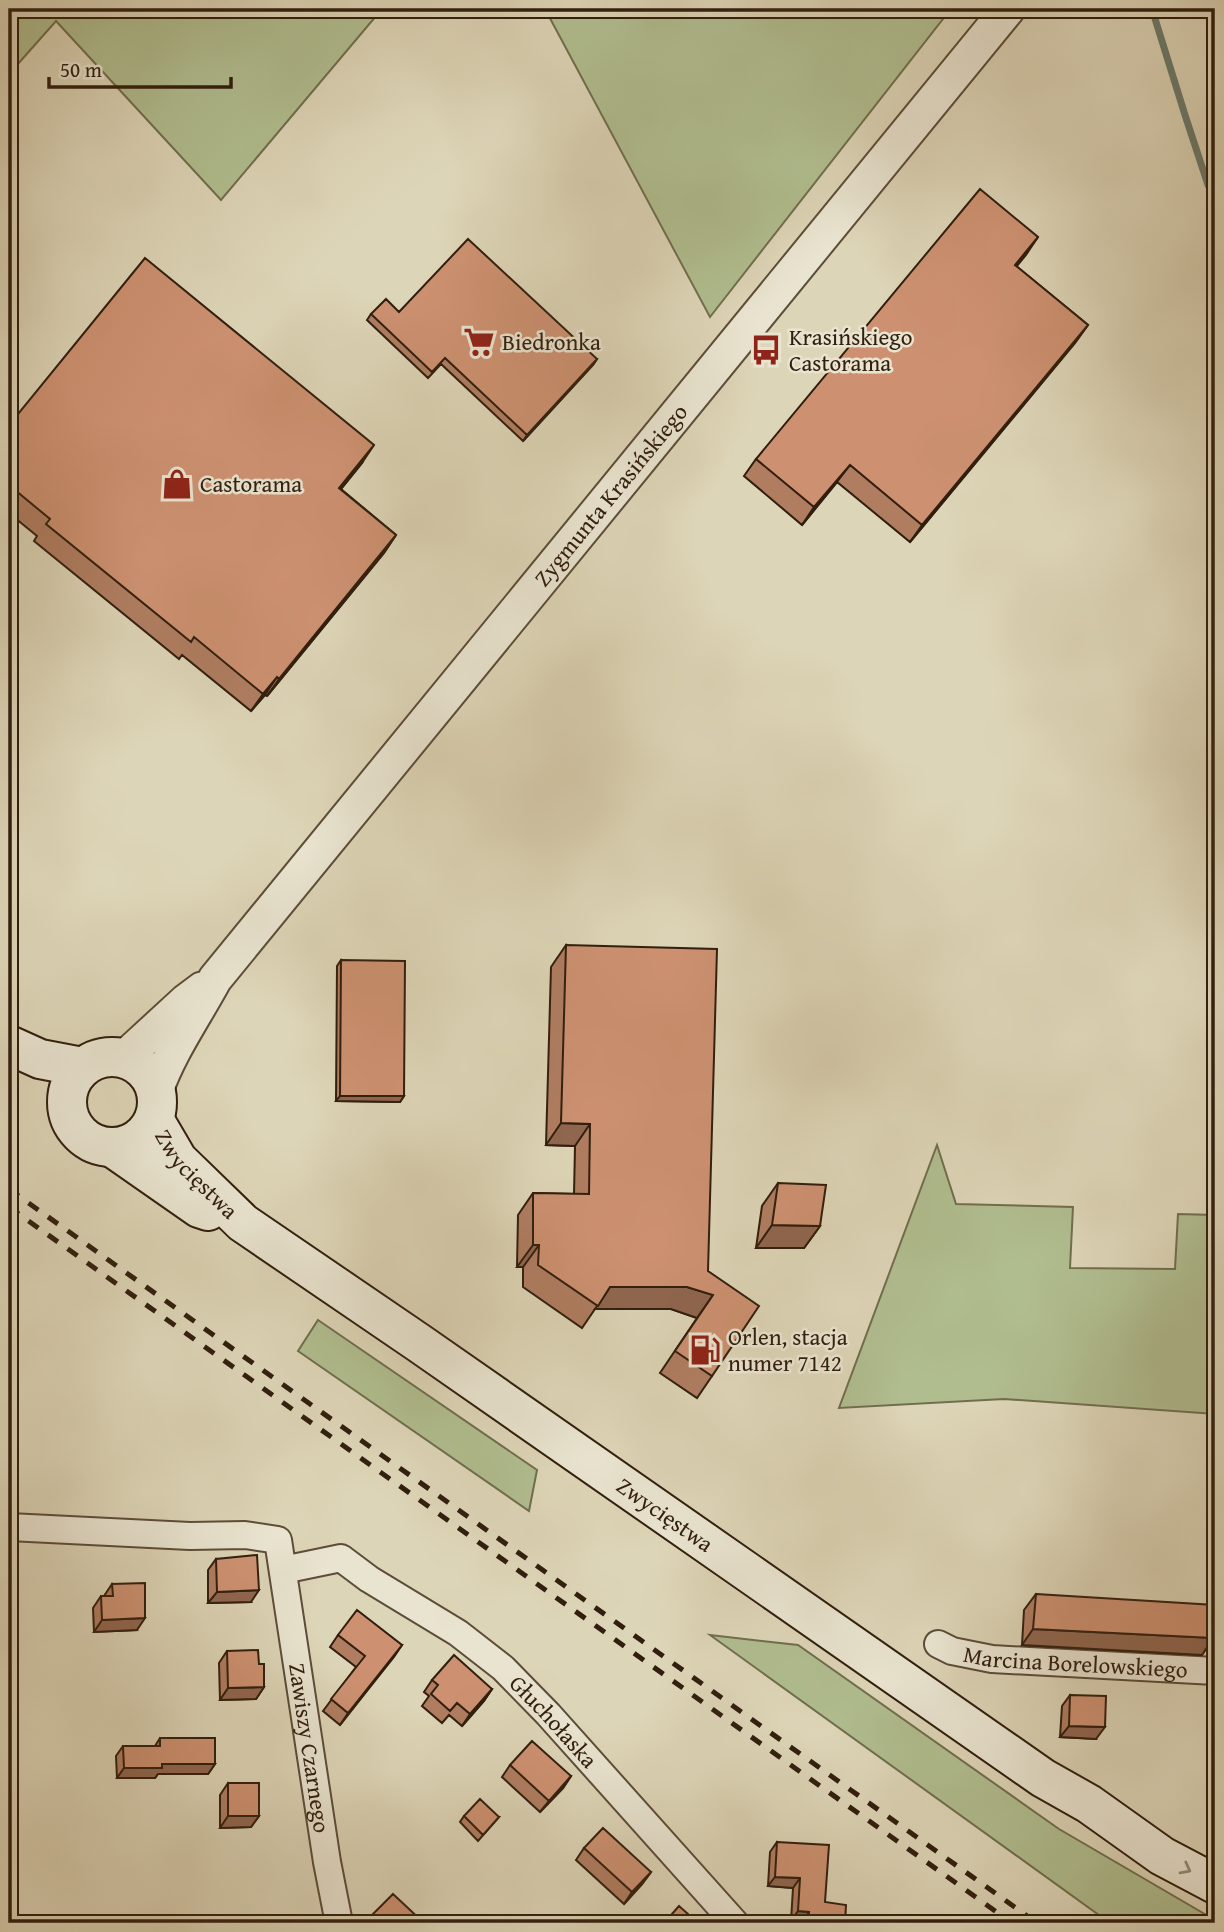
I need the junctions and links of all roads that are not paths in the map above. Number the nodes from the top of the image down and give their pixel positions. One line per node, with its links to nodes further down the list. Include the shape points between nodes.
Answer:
1 (1008, 9): 2 (street, Zygmunta Krasińskiego)
2 (215, 979): 4 (street, Zygmunta Krasińskiego); 7 (street, Zygmunta Krasińskiego, via 166,1063)
3 (9, 1045): 6 (main road, via 40,1059)
4 (124, 1058): 6 (main road, via 109,1056); 7 (main road, via 144,1071)
5 (9, 1068): 8 (main road)
6 (82, 1068): 8 (main road, via 72,1079)
7 (155, 1105): 9 (main road, via 148,1131 126,1146); 10 (main road, Zwycięstwa, via 178,1160)
8 (66, 1110): 9 (main road, via 70,1122 88,1142)
9 (113, 1148): 10 (main road, Zwycięstwa, via 200,1208)
10 (243, 1223): 15 (main road, Zwycięstwa, via 1043,1779)
11 (9, 1527): 12 (street, Zawiszy Czarnego, via 278,1540)
12 (283, 1570): 18 (street, Zawiszy Czarnego); 19 (street, Głuchołaska, via 341,1558 458,1633 503,1668)
13 (938, 1644): 14 (street, Marcina Borelowskiego, via 992,1658)
14 (1215, 1671)
15 (1088, 1804): 16 (main road, Zwycięstwa, via 1150,1825); 17 (main road, Zwycięstwa, one-way to 17, via 1163,1856)
16 (1215, 1855)
17 (1215, 1884)
18 (340, 1923)
19 (736, 1923)

